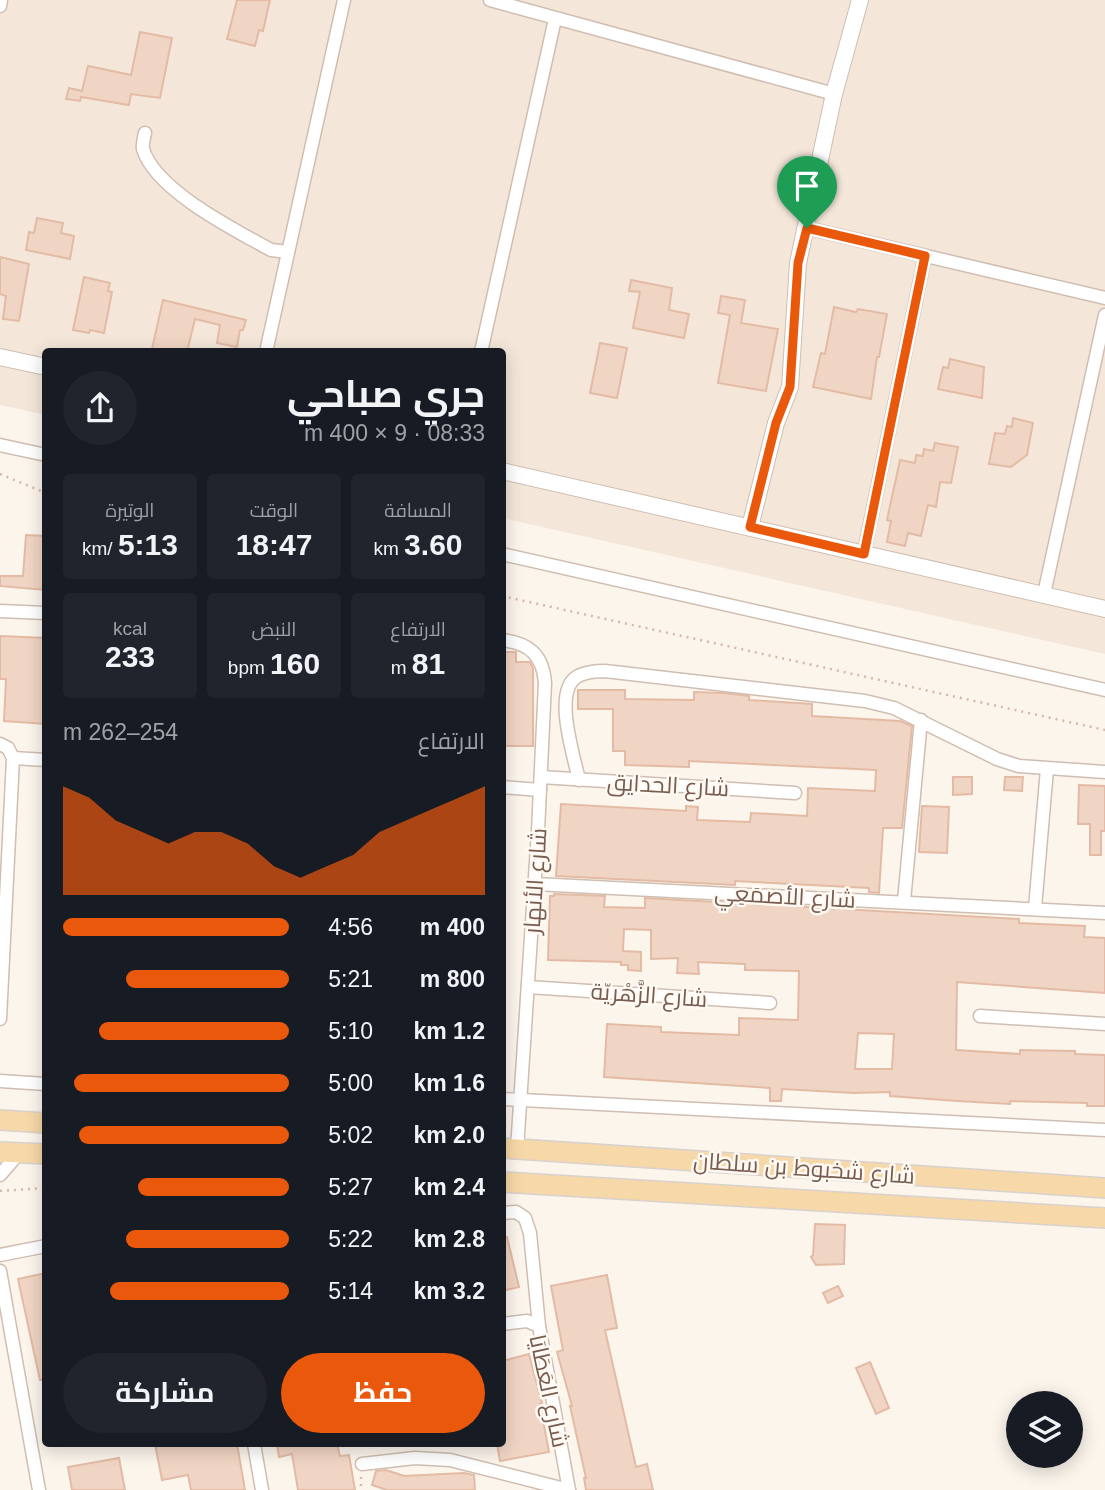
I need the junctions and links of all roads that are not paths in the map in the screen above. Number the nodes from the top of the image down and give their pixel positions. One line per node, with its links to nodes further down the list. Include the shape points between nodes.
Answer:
1 (1, 0): 5 (street)
2 (344, 0): 10 (street)
3 (489, 0): 6 (street)
4 (860, 0): 7 (street)
5 (0, 6)
6 (555, 19): 7 (street); 15 (street)
7 (834, 94): 9 (street)
8 (145, 133): 10 (street, via 142,148 155,171 180,196 271,250)
9 (807, 228): 11 (street); 21 (street, via 798,263 790,387 776,423)
10 (288, 252): 14 (street)
11 (925, 256): 12 (street); 22 (street)
12 (1105, 298)
13 (1105, 315): 24 (street)
14 (267, 348)
15 (482, 348)
16 (0, 357): 17 (street)
17 (42, 366)
18 (0, 444): 19 (street)
19 (42, 454)
20 (506, 472): 21 (street)
21 (750, 527): 22 (street)
22 (864, 554): 24 (street)
23 (506, 555): 29 (street)
24 (1044, 594): 25 (street)
25 (1105, 609)
26 (0, 611): 27 (street)
27 (42, 613)
28 (506, 640): 37 (street, شارع الأنهار, via 536,653 544,672)
29 (1105, 690)
30 (921, 720): 34 (street, via 997,759); 36 (street, via 865,701 592,672 577,676 566,695 566,722); 42 (street)
31 (0, 744): 32 (street)
32 (13, 758): 33 (street); 40 (street)
33 (42, 760)
34 (1047, 769): 35 (street); 43 (street)
35 (1105, 772)
36 (579, 780): 37 (street, شارع الحدايق); 39 (street, شارع الحدايق)
37 (540, 784): 38 (street, شارع الحدايق); 41 (street, شارع الأنهار)
38 (506, 788)
39 (795, 793)
40 (5, 841): 48 (street)
41 (535, 884): 42 (street, شارع الأصمَعِي); 45 (street, شارع الأنهار)
42 (904, 901): 43 (street, شارع الأصمَعِي)
43 (1035, 908): 44 (street, شارع الأصمَعِي)
44 (1105, 913)
45 (528, 987): 46 (street, شارع الزَّهْريّة); 53 (street, شارع الأنهار)
46 (770, 1003)
47 (980, 1016): 49 (street)
48 (0, 1019)
49 (1105, 1024)
50 (0, 1080): 51 (street)
51 (42, 1084)
52 (506, 1099): 53 (street)
53 (520, 1099): 56 (street); 57 (street, شارع الأنهار)
54 (0, 1121): 55 (main road)
55 (42, 1123)
56 (1105, 1130)
57 (510, 1148): 62 (main road, شارع شخبوط بن سلطان)
58 (10, 1152): 59 (main road); 60 (street)
59 (42, 1154)
60 (0, 1175)
61 (506, 1182): 64 (main road, شارع شخبوط بن سلطان)
62 (1105, 1188)
63 (506, 1213): 69 (street, via 525,1218 530,1233)
64 (1105, 1219)
65 (42, 1247): 66 (street)
66 (0, 1255)
67 (0, 1271): 72 (street)
68 (506, 1324): 69 (street, شارع العَطَايَا, via 527,1321)
69 (539, 1326): 74 (street, شارع العَطَايَا)
70 (254, 1447): 73 (street)
71 (362, 1464): 74 (street, via 415,1458 450,1460)
72 (39, 1490)
73 (261, 1490)
74 (569, 1490)

